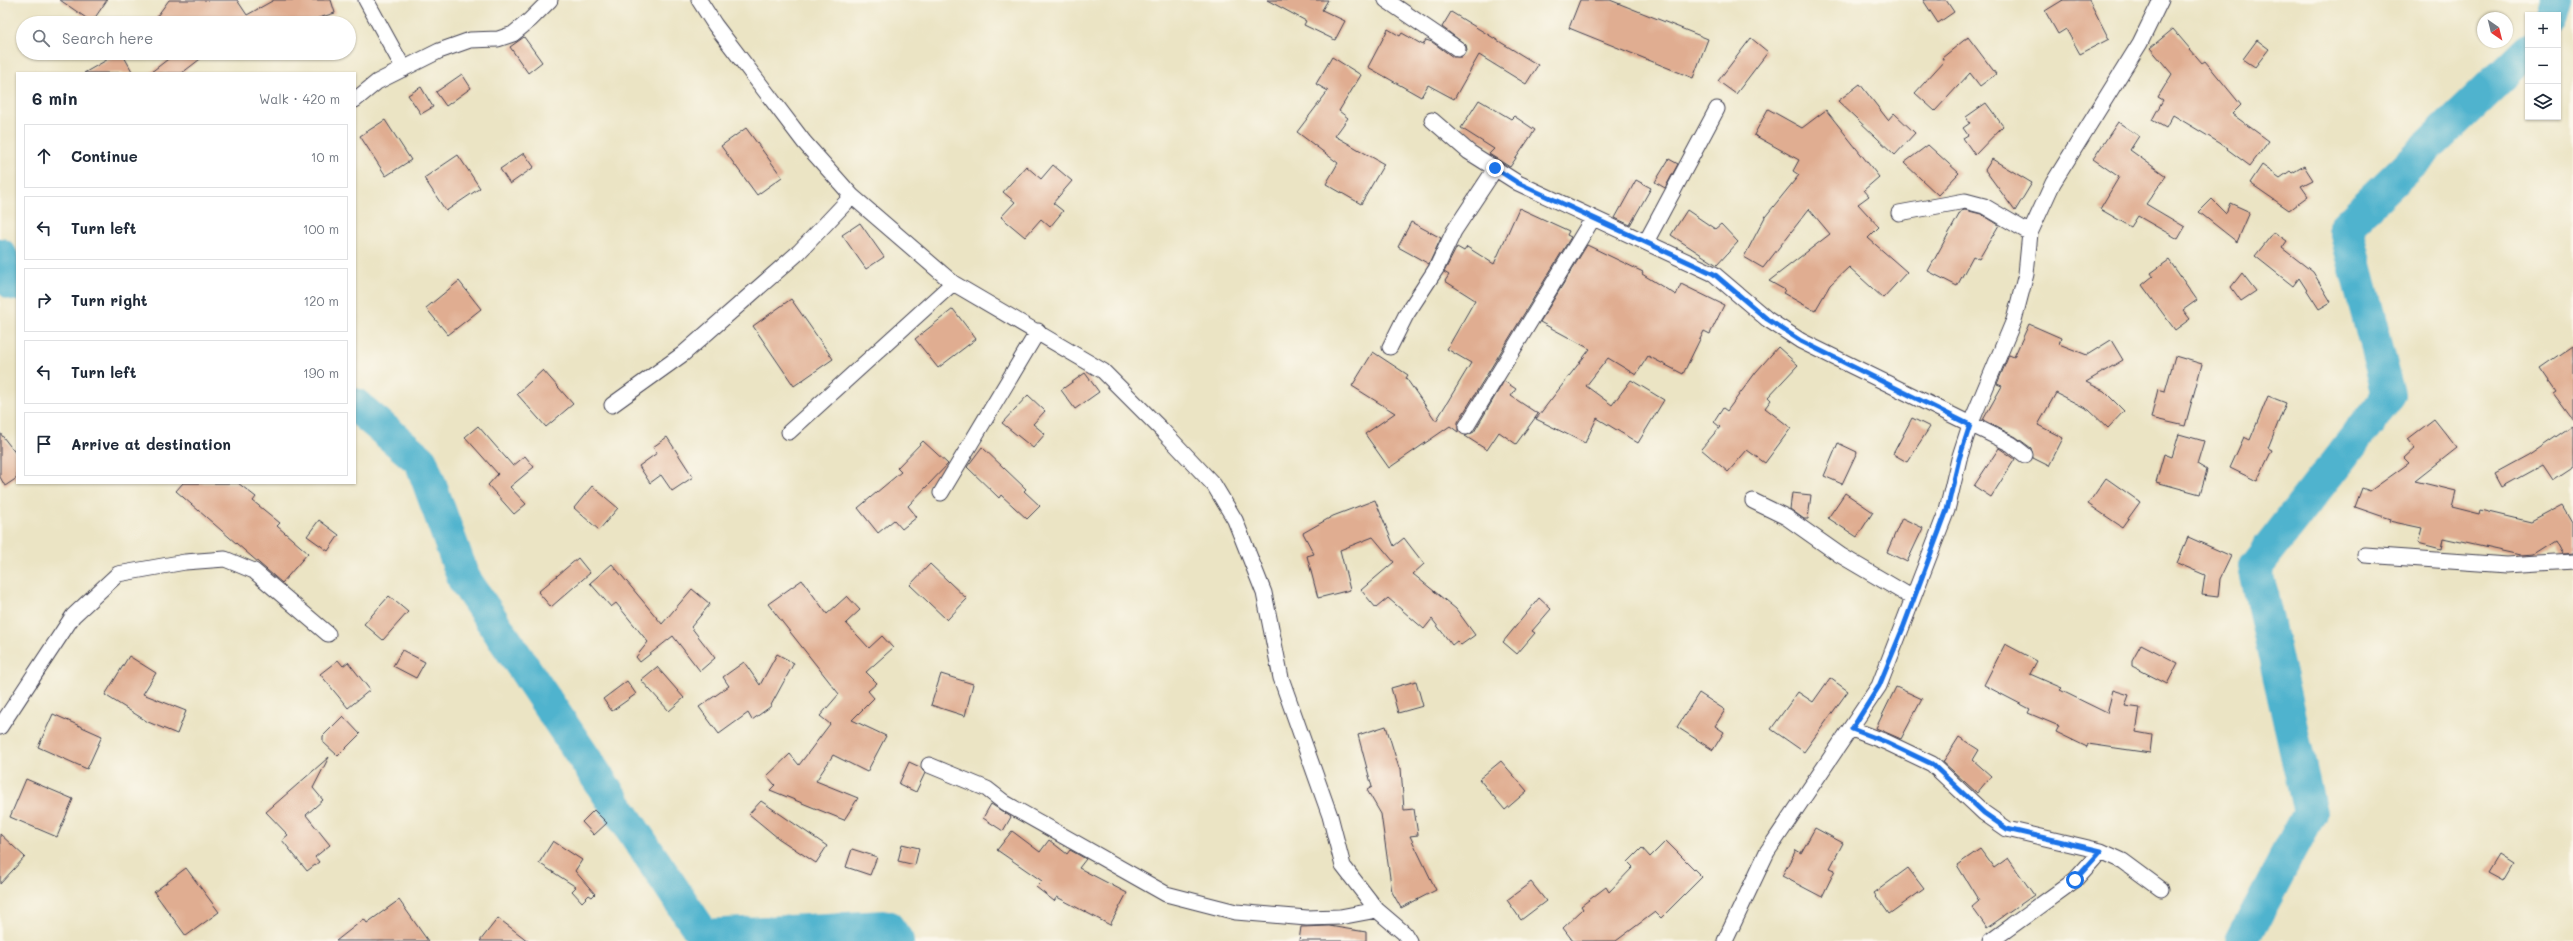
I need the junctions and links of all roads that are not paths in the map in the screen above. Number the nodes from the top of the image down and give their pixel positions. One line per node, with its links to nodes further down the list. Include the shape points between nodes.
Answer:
1 (366, 0): 7 (street)
2 (550, 0): 7 (street, via 513,34 498,39 470,40 439,51)
3 (699, 0): 12 (street, via 804,142)
4 (1386, 0): 6 (street)
5 (2161, 0): 15 (street, via 2140,43 2053,183)
6 (1458, 49)
7 (404, 69): 8 (street, via 377,82)
8 (356, 99)
9 (1717, 109): 16 (street)
10 (1432, 120): 11 (street, via 1469,152)
11 (1495, 168): 14 (street, via 1518,183); 19 (street, via 1454,231 1436,269 1406,315)
12 (852, 196): 17 (street); 20 (street, via 799,252 683,354)
13 (1899, 213): 15 (street, via 1965,200 1984,206)
14 (1593, 218): 16 (street); 22 (street)
15 (2030, 233): 21 (street, via 2026,274 2014,320)
16 (1646, 242): 21 (street, via 1714,274 1767,319 1801,341)
17 (954, 283): 18 (street); 23 (street)
18 (1038, 331): 25 (street); 36 (street, via 1102,371 1214,485 1235,520 1264,594 1281,678 1330,816 1343,866)
19 (1390, 347)
20 (612, 405)
21 (1970, 425): 24 (street, via 2011,444); 29 (street, via 1947,510)
22 (1466, 427)
23 (788, 432)
24 (2025, 455)
25 (941, 493)
26 (1753, 501): 29 (street, via 1786,517 1840,555)
27 (2365, 555): 28 (street, via 2507,565)
28 (2573, 561)
29 (1913, 598): 32 (street, via 1879,686)
30 (328, 634): 31 (street, via 254,571 225,559 184,562 118,574 73,616)
31 (0, 727)
32 (1852, 729): 34 (street, via 1932,764 1984,813 2007,829); 38 (street, via 1834,750 1767,852)
33 (929, 766): 36 (street, via 987,789 1005,803 1166,894 1236,912 1307,918 1340,917)
34 (2101, 851): 35 (street, via 2123,861); 39 (street, via 2075,880)
35 (2161, 889)
36 (1377, 910): 37 (street, via 1404,933)
37 (1409, 941)
38 (1725, 941)
39 (1991, 941)

